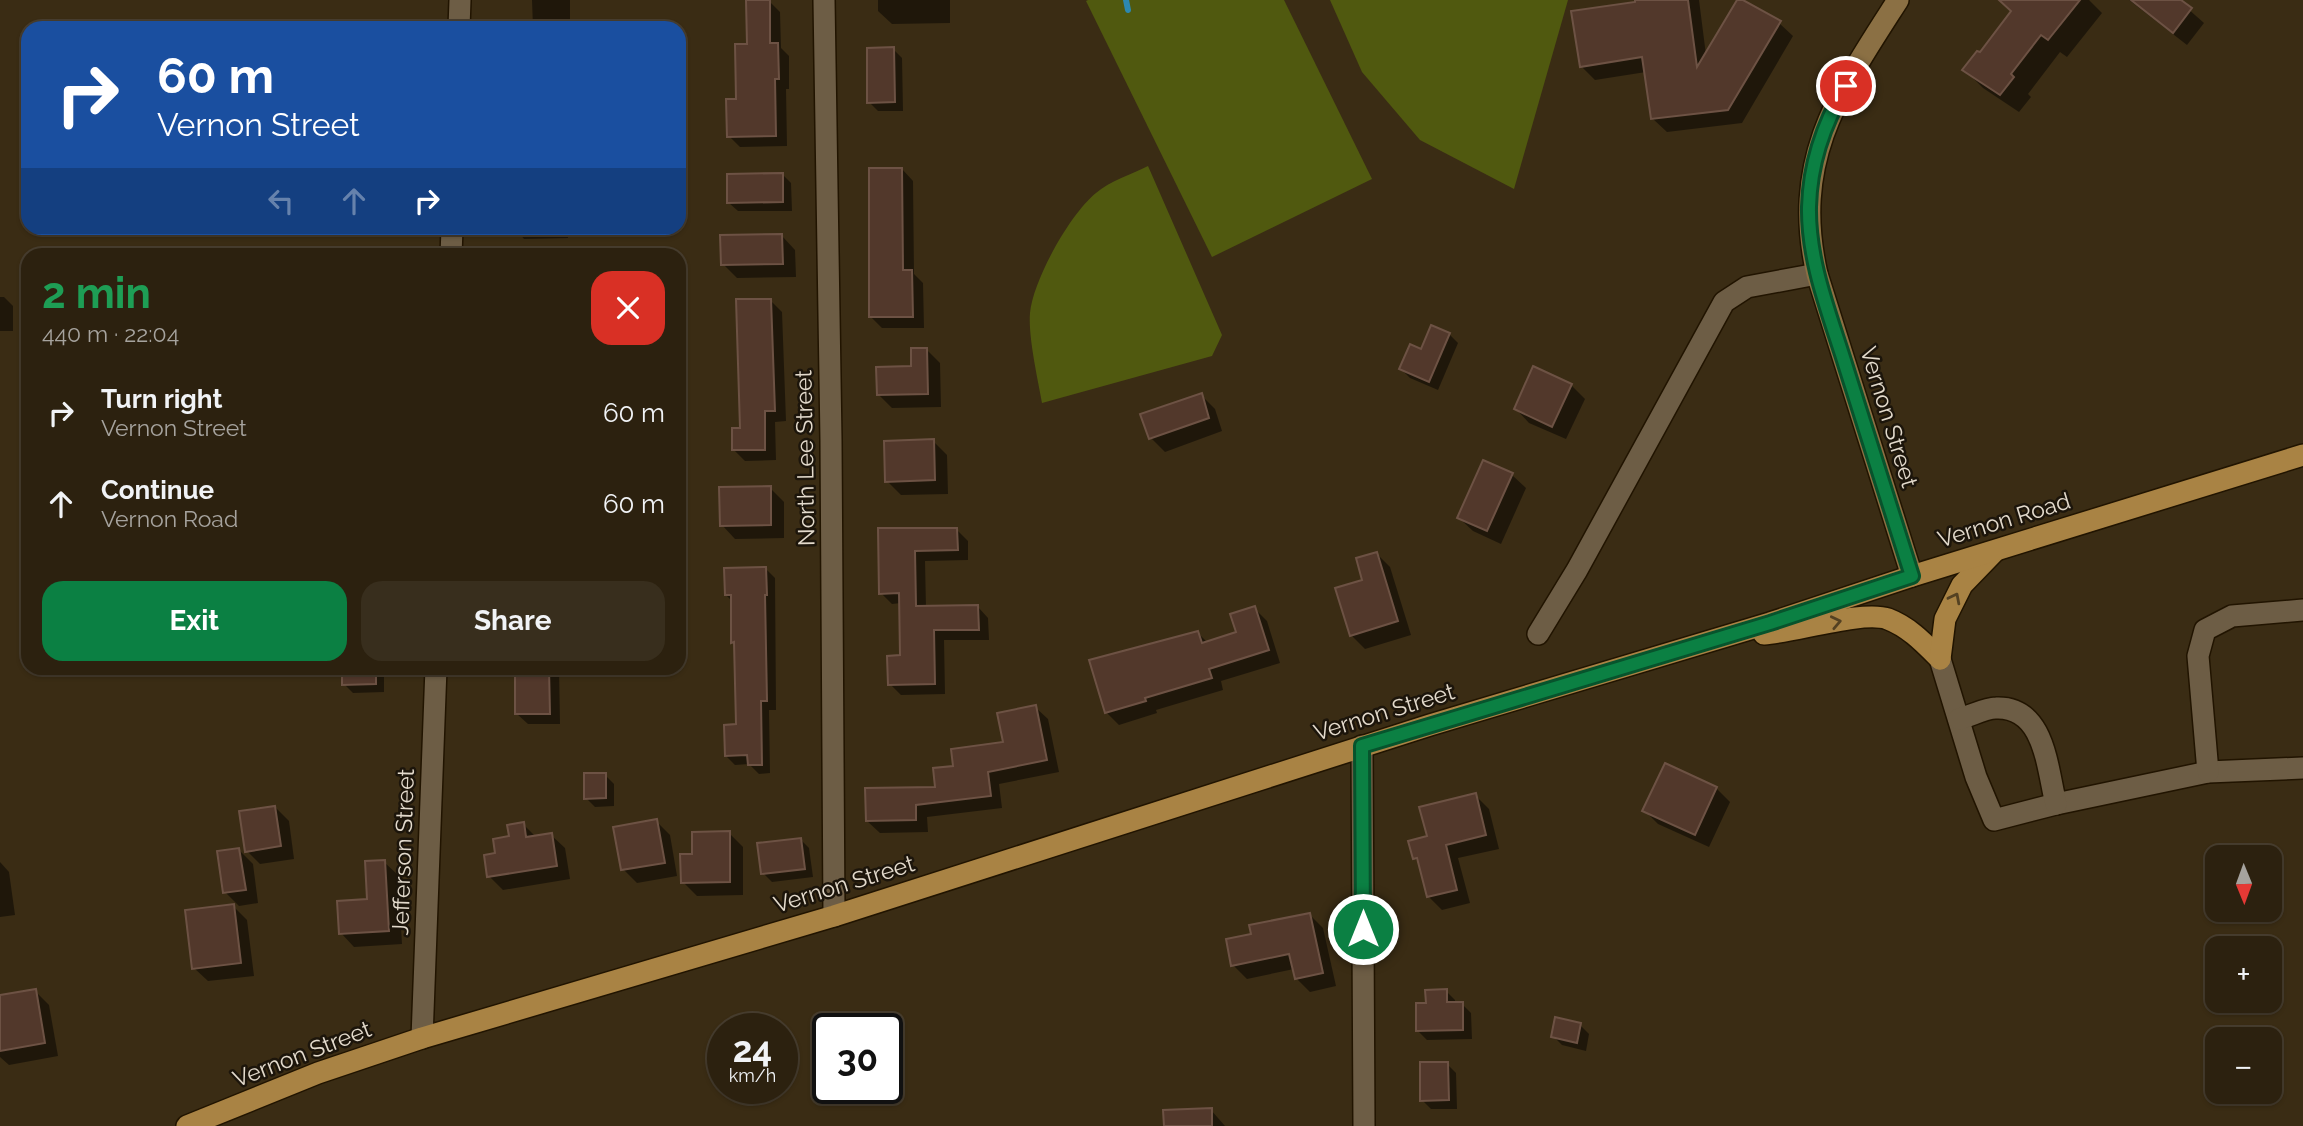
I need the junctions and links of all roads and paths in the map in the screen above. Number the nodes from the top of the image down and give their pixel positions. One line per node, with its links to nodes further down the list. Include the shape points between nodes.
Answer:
1 (460, 0): 4 (street)
2 (824, 0): 20 (street, North Lee Street)
3 (1898, 0): 5 (street, Vernon Street, via 1833,108 1815,158 1809,207)
4 (459, 21)
5 (1817, 274): 8 (street, Vernon Street); 10 (street, via 1747,287 1724,302)
6 (2303, 455): 7 (main road, Vernon Road)
7 (1996, 550): 8 (main road, Vernon Road); 12 (main road, one-way to 7, via 1945,619 1956,596)
8 (1912, 576): 11 (main road, Vernon Road)
9 (2303, 610): 18 (street, via 2232,616 2205,630 2198,656)
10 (1538, 634)
11 (1720, 638): 12 (main road, one-way to 12, via 1788,632 1858,617 1886,618 1914,634); 14 (main road, Vernon Road)
12 (1940, 659): 15 (street)
13 (436, 675): 21 (street, Jefferson Street)
14 (1519, 697): 16 (main road, Vernon Street)
15 (1959, 719): 19 (street, via 1995,708 2020,711 2036,728); 19 (street, via 1994,820)
16 (1362, 746): 20 (main road, Vernon Street); 23 (street)
17 (2303, 768): 18 (street)
18 (2208, 772): 19 (street)
19 (2056, 804)
20 (834, 916): 21 (main road, Vernon Street)
21 (422, 1038): 22 (main road, Vernon Street, via 318,1073)
22 (187, 1126)
23 (1363, 1126)

